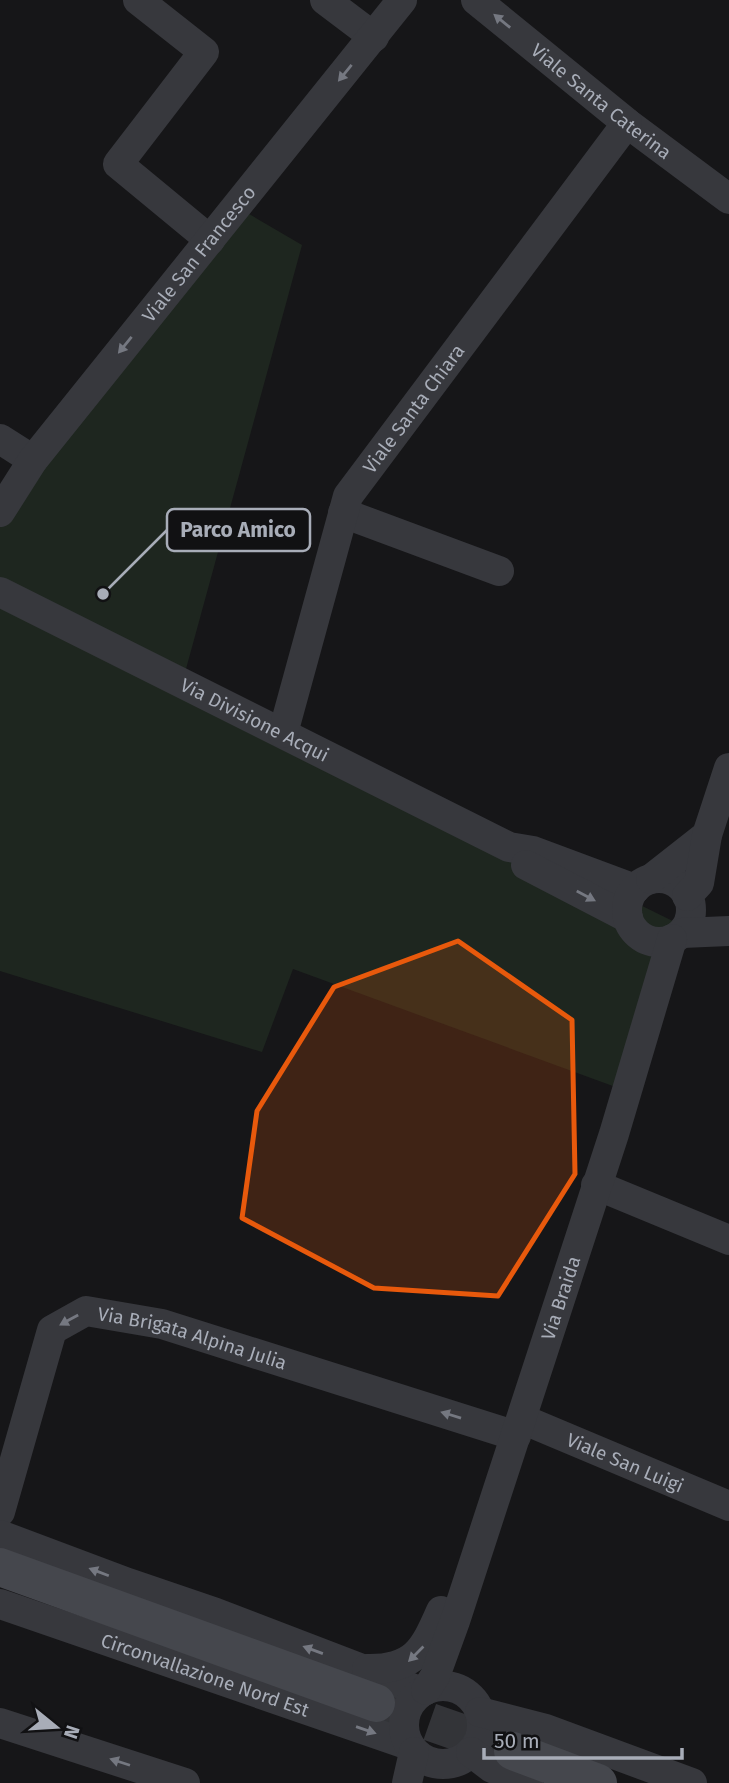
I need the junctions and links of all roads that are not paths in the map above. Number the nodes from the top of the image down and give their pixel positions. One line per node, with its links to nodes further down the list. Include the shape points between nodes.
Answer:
1 (138, 0): 8 (street, via 204,52 118,164)
2 (325, 0): 5 (street)
3 (402, 0): 5 (street, Viale San Francesco)
4 (476, 0): 6 (street, Viale Santa Caterina, one-way to 4)
5 (374, 37): 8 (street, Viale San Francesco, one-way to 8)
6 (627, 123): 7 (street, Viale Santa Caterina); 12 (street, Viale Santa Chiara, via 348,496)
7 (729, 199)
8 (210, 240): 10 (street, Viale San Francesco, one-way to 10)
9 (0, 439): 10 (street)
10 (33, 460): 11 (street, Viale San Francesco)
11 (0, 512)
12 (343, 513): 13 (street); 15 (street, Viale Santa Chiara)
13 (499, 571)
14 (0, 592): 15 (street, Via Divisione Acqui)
15 (283, 733): 18 (street, Via Divisione Acqui)
16 (729, 768): 17 (street)
17 (707, 835): 19 (street); 20 (street, via 699,883)
18 (509, 847): 19 (street, Via Divisione Acqui); 20 (street, Via Divisione Acqui, one-way to 20, via 526,865)
19 (643, 884): 20 (street, via 627,905); 20 (street, Via Divisione Acqui, via 662,878 677,884)
20 (667, 922): 21 (street); 22 (street, Via Braida, via 650,1016)
21 (729, 930)
22 (596, 1185): 23 (street); 24 (street, Via Braida)
23 (729, 1240)
24 (519, 1427): 25 (street, Viale San Luigi); 26 (street, Via Brigata Alpina Julia, one-way to 26, via 162,1324 86,1311 52,1330); 29 (street, Via Braida)
25 (729, 1506)
26 (0, 1512)
27 (0, 1535): 32 (street, one-way to 27)
28 (0, 1567): 32 (main road, Circonvallazione Nord Est)
29 (468, 1581): 31 (street, Via Braida); 32 (street, Via Braida, one-way to 32, via 449,1594 421,1651 387,1670)
30 (0, 1604): 37 (street, Circonvallazione Nord Est, one-way to 37)
31 (456, 1621): 33 (street, Via Braida); 34 (street, Via Braida, via 435,1676)
32 (371, 1686): 34 (street)
33 (460, 1690): 34 (street, via 443,1686); 35 (street)
34 (424, 1691): 37 (street, Via Braida, via 405,1716 405,1736)
35 (480, 1712): 38 (street, via 480,1737); 43 (street, via 546,1729)
36 (0, 1723): 40 (street, one-way to 36)
37 (412, 1749): 38 (street, via 431,1763); 41 (street, Via Braida)
38 (452, 1766): 39 (street)
39 (521, 1767): 42 (main road)
40 (185, 1783)
41 (407, 1783)
42 (598, 1783)
43 (692, 1783)

